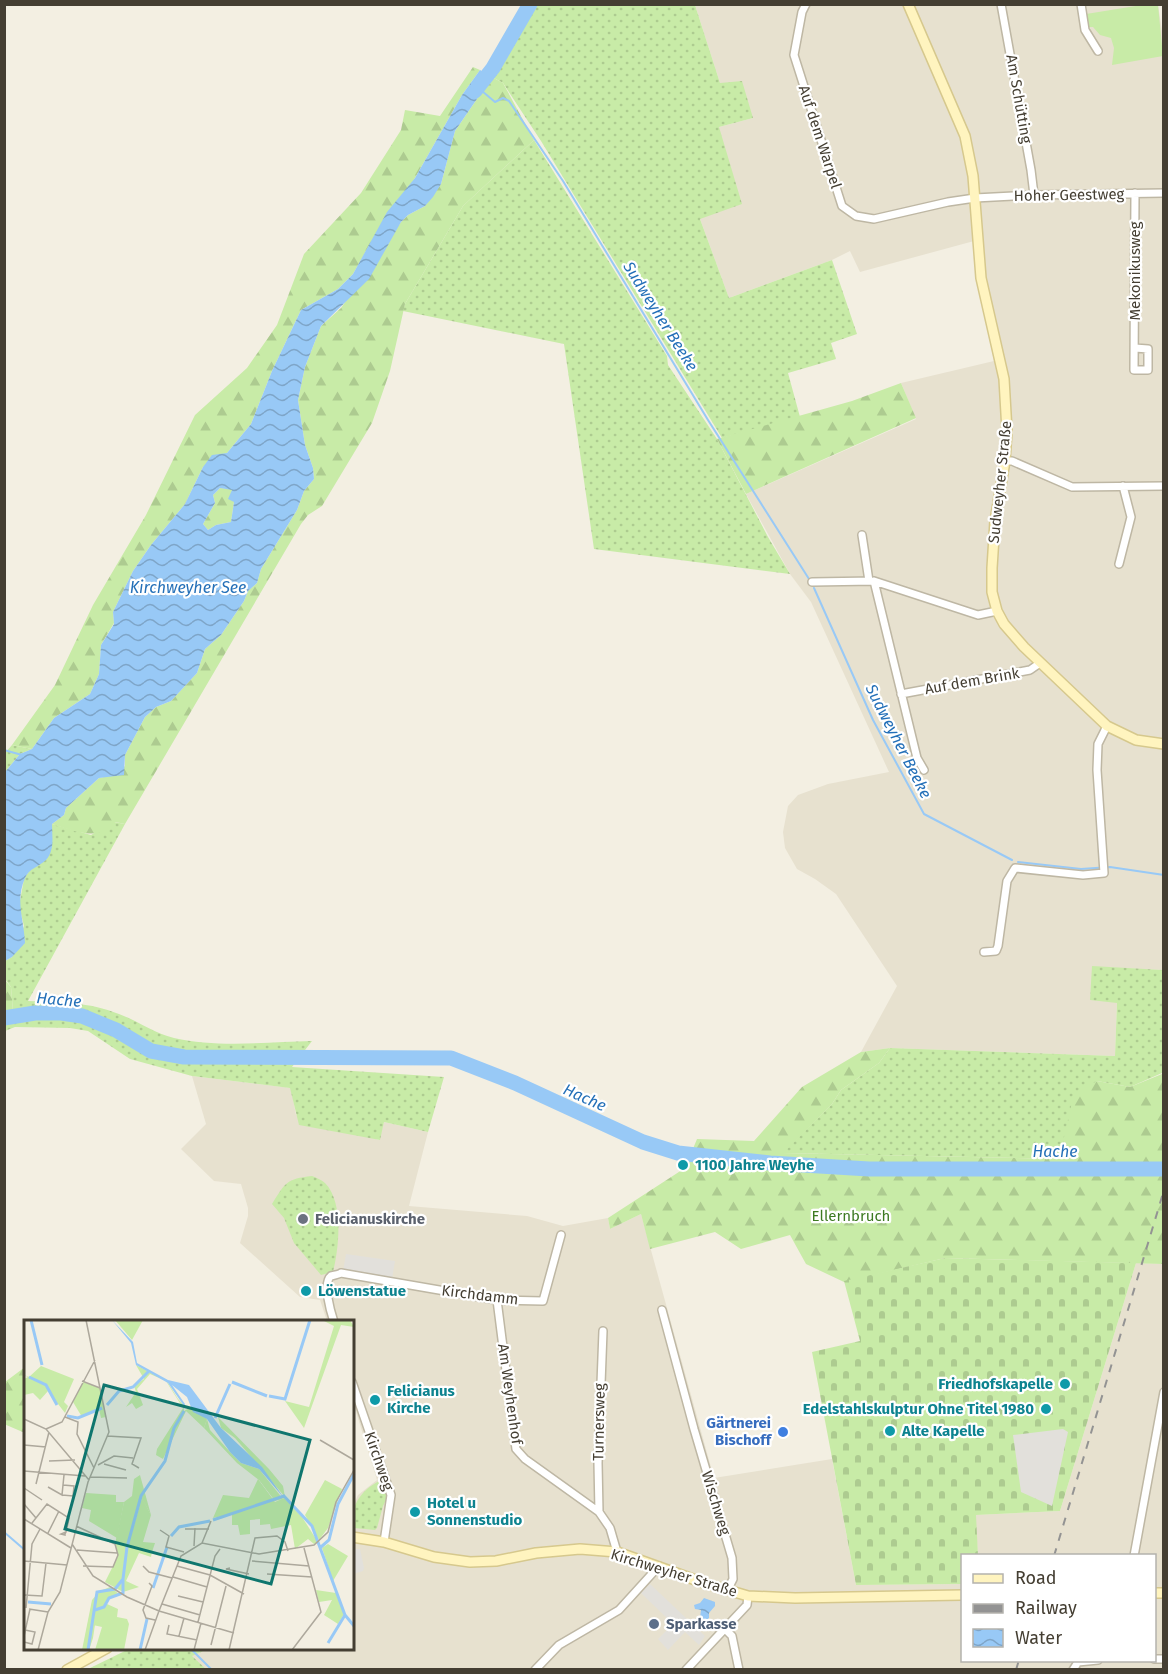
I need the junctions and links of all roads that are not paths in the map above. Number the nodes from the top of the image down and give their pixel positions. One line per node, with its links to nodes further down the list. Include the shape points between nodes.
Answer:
1 (806, 4): 9 (street, Auf dem Warpel, via 794,55 842,206 856,216 874,219)
2 (908, 4): 9 (street, Sudweyher Straße, via 965,136)
3 (1001, 4): 8 (street, Am Schütting)
4 (1081, 4): 5 (street, via 1085,30)
5 (1098, 51)
6 (1164, 193): 7 (street, Hoher Geestweg)
7 (1135, 194): 8 (street, Hoher Geestweg); 10 (street, Mekonikusweg)
8 (1034, 195): 9 (street, Hoher Geestweg)
9 (975, 198): 11 (street, Sudweyher Straße, via 981,278 1007,399)
10 (1135, 348)
11 (1005, 461): 12 (street, via 1072,487); 18 (street, Sudweyher Straße, via 993,541 991,584)
12 (1123, 486): 13 (street); 15 (street, via 1131,517)
13 (1164, 486)
14 (862, 535): 16 (street)
15 (1119, 564)
16 (871, 581): 17 (street); 18 (street, via 978,615); 20 (street)
17 (812, 582)
18 (997, 611): 19 (street, Sudweyher Straße)
19 (1040, 663): 20 (street, Auf dem Brink, via 1030,670); 21 (street, Sudweyher Straße)
20 (901, 694): 23 (street, via 917,758)
21 (1107, 726): 22 (street, Sudweyher Straße, via 1136,740); 24 (street, via 1098,744 1097,770 1104,873 1083,875 1015,868 1007,881 996,951)
22 (1164, 744)
23 (924, 770)
24 (984, 952)
25 (561, 1235): 26 (street, Kirchdamm, via 543,1301)
26 (497, 1300): 28 (street, Kirchdamm, via 341,1273 328,1281); 32 (street, Am Weyhenhof, via 516,1449)
27 (662, 1310): 38 (street, Wischweg, via 732,1558 733,1579)
28 (333, 1320)
29 (603, 1331): 32 (street, Turnersweg)
30 (354, 1388): 34 (street, Kirchweg, via 391,1495)
31 (1164, 1392): 36 (street)
32 (599, 1512): 35 (street, Am Weyhenhof, via 610,1528)
33 (354, 1538): 34 (street, Kirchweyher Straße)
34 (384, 1542): 35 (street, Kirchweyher Straße, via 434,1557 470,1562 580,1549)
35 (617, 1552): 37 (street, Kirchweyher Straße)
36 (1134, 1554)
37 (659, 1566): 38 (street, Kirchweyher Straße); 44 (street, via 619,1610 559,1645)
38 (727, 1591): 40 (street, Kirchweyher Straße)
39 (961, 1595): 40 (street, Kirchweyher Straße)
40 (748, 1596): 41 (street, via 747,1605)
41 (725, 1629): 45 (street); 46 (street, via 732,1636)
42 (103, 1650): 43 (street)
43 (67, 1670)
44 (535, 1670)
45 (686, 1670)
46 (739, 1670)

